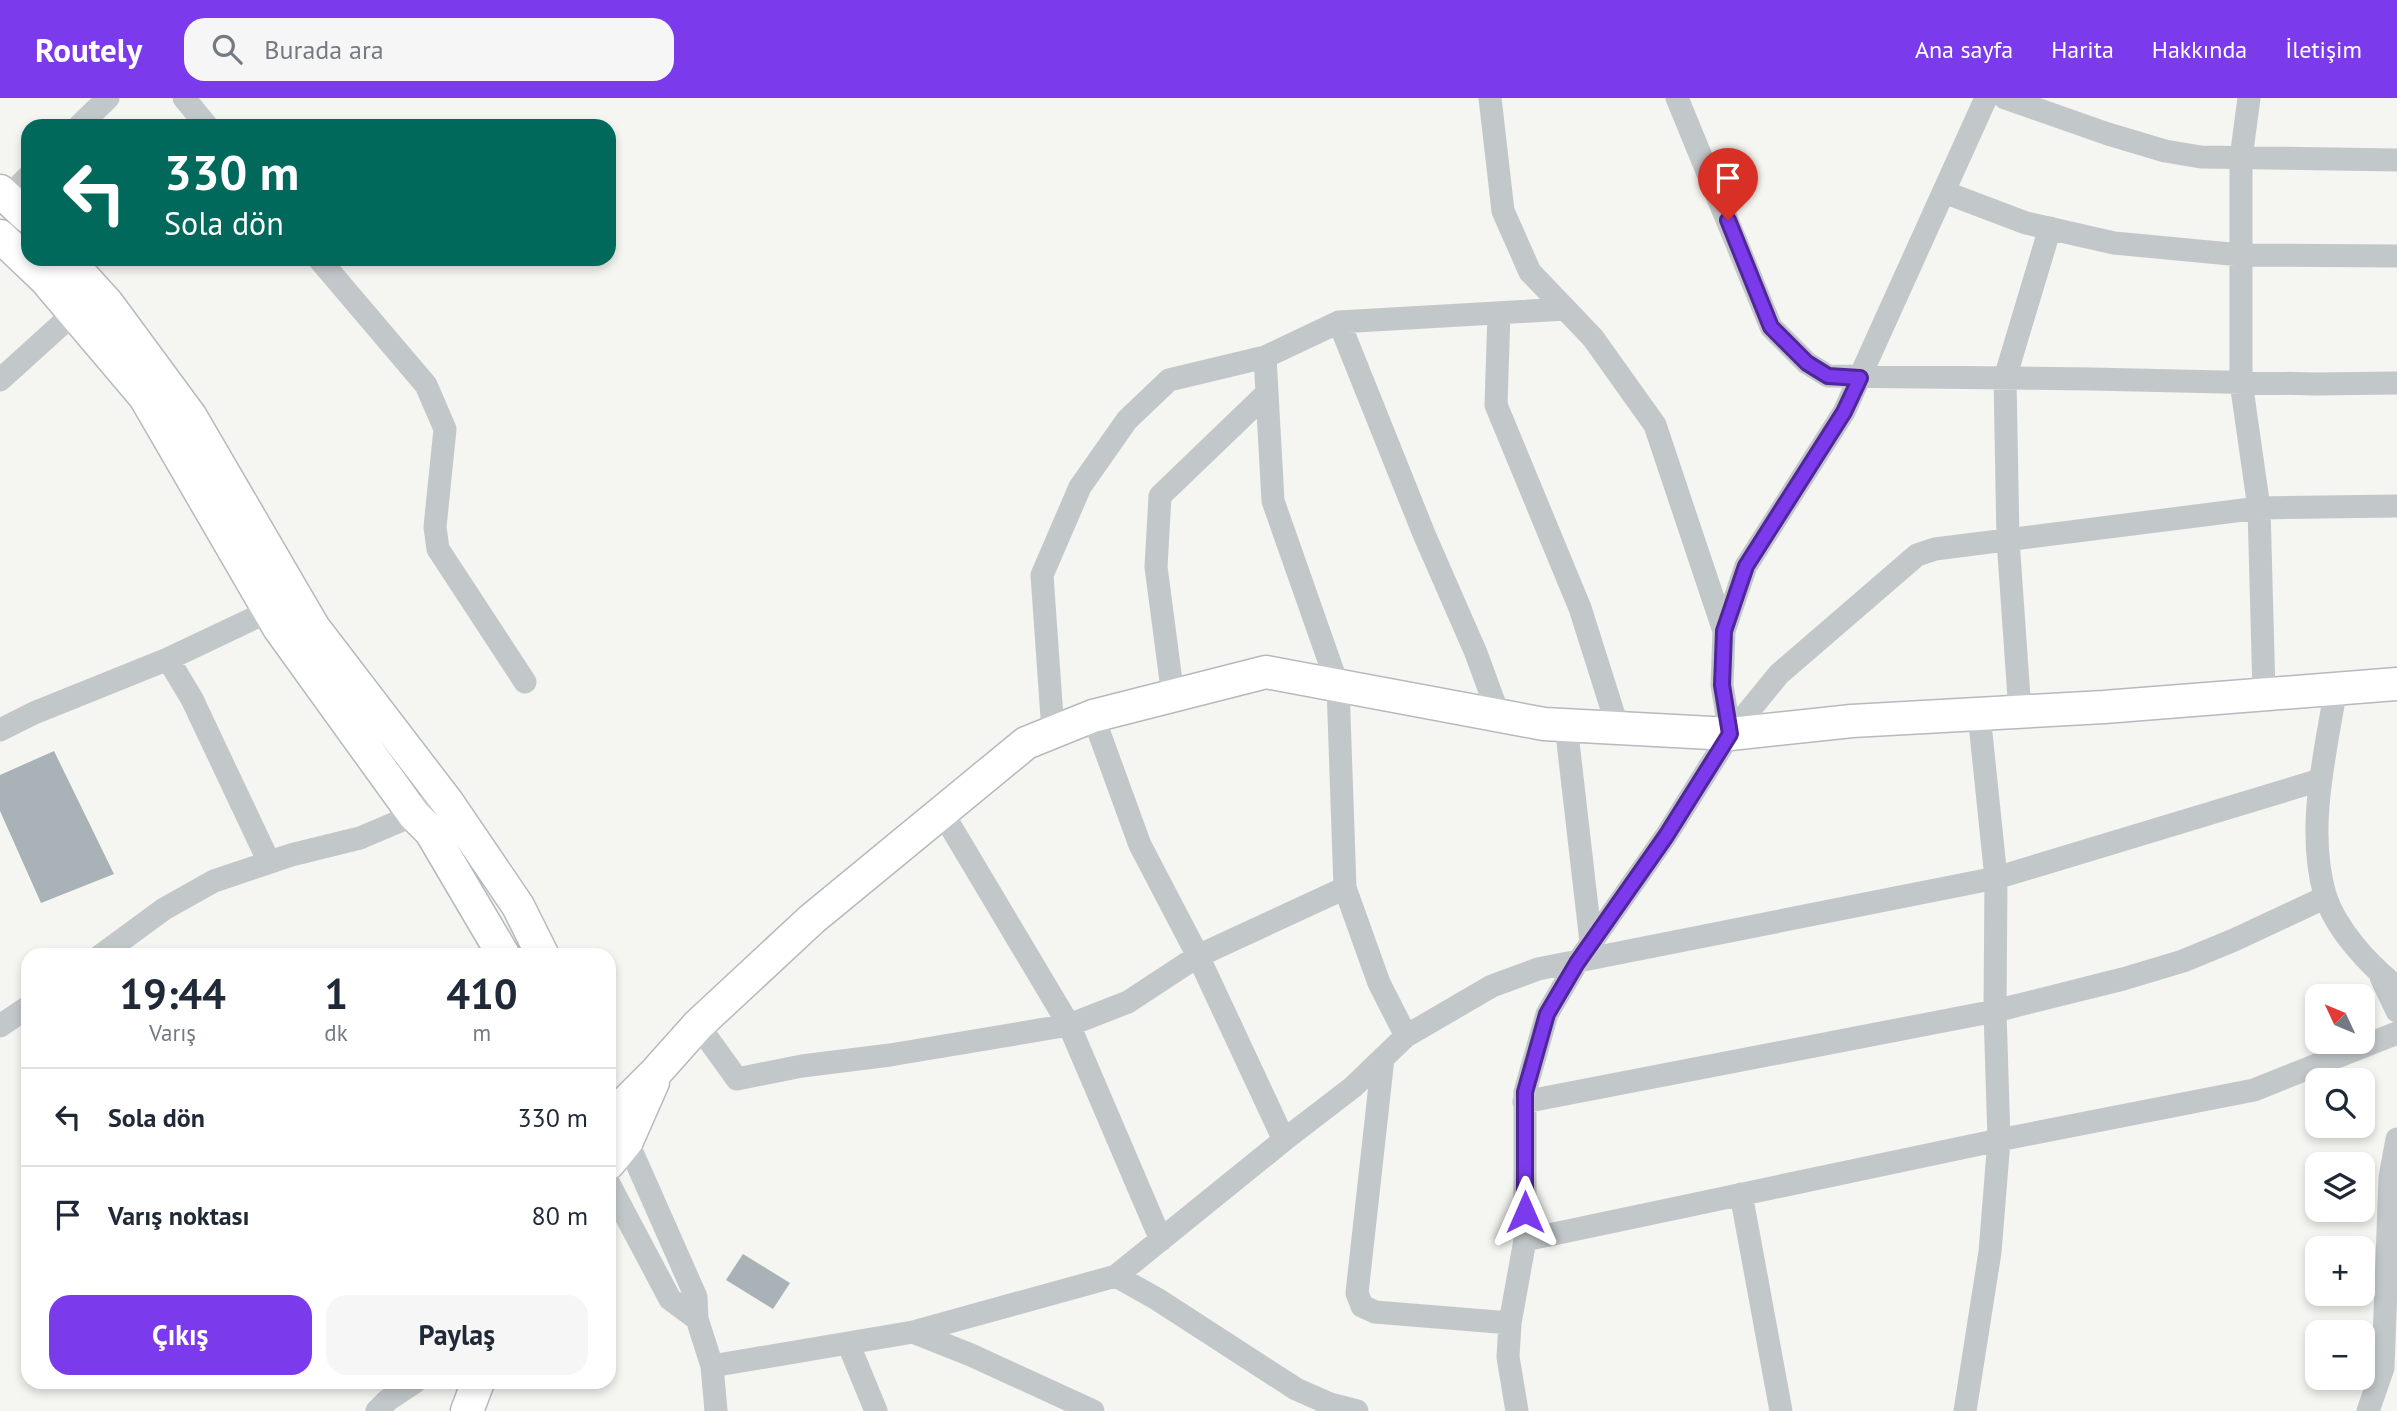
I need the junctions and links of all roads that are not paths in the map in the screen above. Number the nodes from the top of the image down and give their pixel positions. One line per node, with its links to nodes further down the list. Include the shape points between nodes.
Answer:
1 (108, 98): 8 (street)
2 (184, 98): 9 (street)
3 (1490, 98): 21 (street, via 1503,211 1530,272)
4 (1677, 98): 26 (street, via 1771,327 1807,363 1828,376)
5 (1986, 98): 12 (street)
6 (2005, 98): 10 (street, via 2165,151)
7 (2249, 98): 10 (street)
8 (86, 119)
9 (201, 119)
10 (2241, 158): 11 (street); 15 (street)
11 (2397, 160)
12 (1944, 192): 13 (street); 26 (street)
13 (2050, 228): 15 (street, via 2114,243); 27 (street)
14 (0, 236): 16 (street)
15 (2241, 255): 17 (street); 29 (street)
16 (21, 256)
17 (2397, 256)
18 (32, 266): 22 (street)
19 (73, 266): 54 (street, via 107,303 191,417 314,628)
20 (325, 266): 38 (street, via 426,386 445,429 435,527 438,549)
21 (1565, 309): 23 (street); 36 (street, via 1593,338 1654,425)
22 (75, 313): 28 (street); 35 (street, via 145,397)
23 (1499, 313): 24 (street); 49 (street, via 1496,405 1580,608)
24 (1339, 322): 25 (street); 47 (street)
25 (1265, 357): 31 (street); 51 (street, via 1169,380 1127,420 1080,487 1042,575)
26 (1860, 378): 27 (street); 36 (street, via 1844,412 1746,566)
27 (2005, 378): 29 (street); 34 (street)
28 (0, 380)
29 (2241, 382): 30 (street); 33 (street)
30 (2397, 383)
31 (1267, 393): 40 (street, via 1273,501); 43 (street, via 1160,496 1156,567)
32 (2397, 506): 33 (street)
33 (2259, 508): 34 (street); 42 (street)
34 (2008, 540): 44 (street); 52 (street, via 1917,555 1779,674)
35 (269, 611): 37 (street); 56 (street)
36 (1724, 631): 52 (street, via 1722,685)
37 (167, 659): 50 (street); 57 (street, via 192,699)
38 (525, 682)
39 (2397, 684): 41 (street)
40 (1338, 686): 43 (street, via 1266,672); 47 (street); 59 (street)
41 (2336, 688): 42 (street); 53 (street)
42 (2264, 693): 44 (street)
43 (1173, 696): 46 (street)
44 (2020, 712): 45 (street)
45 (1979, 714): 52 (street); 58 (street)
46 (1093, 716): 51 (street); 65 (street, via 1140,845)
47 (1499, 716): 48 (street)
48 (1566, 725): 49 (street); 61 (street)
49 (1618, 728): 52 (street)
50 (0, 730)
51 (1053, 732): 55 (street, via 1026,743)
52 (1730, 734): 61 (street)
53 (2320, 780): 58 (street); 60 (street, via 2317,846)
54 (443, 795): 56 (street); 64 (street, via 519,906)
55 (942, 813): 71 (street, via 812,919); 72 (street)
56 (414, 816): 57 (street, via 360,838); 63 (street, via 431,832)
57 (269, 863): 62 (street, via 214,881 164,909)
58 (1996, 878): 66 (street); 68 (street)
59 (1345, 888): 65 (street); 75 (street, via 1379,984)
60 (2326, 897): 67 (street, via 2346,935); 68 (street, via 2183,961)
61 (1591, 942): 66 (street)
62 (111, 948)
63 (499, 948)
64 (539, 948)
65 (1198, 956): 72 (street, via 1128,1002); 81 (street)
66 (1577, 963): 75 (street, via 1538,969 1492,986); 77 (street, via 1547,1014)
67 (2389, 981): 69 (street)
68 (1995, 1011): 77 (street); 82 (street)
69 (2397, 1011)
70 (21, 1012): 73 (street)
71 (698, 1025): 72 (street, via 737,1079); 78 (street)
72 (1069, 1025): 85 (street)
73 (0, 1026)
74 (2397, 1033): 82 (street, via 2254,1090)
75 (1406, 1036): 76 (street)
76 (1383, 1058): 81 (street); 89 (street, via 1357,1293 1362,1306 1375,1312)
77 (1524, 1102): 86 (street)
78 (616, 1123)
79 (616, 1133): 88 (street, via 696,1297)
80 (2397, 1139): 106 (street, via 2390,1177 2383,1368)
81 (1284, 1140): 85 (street)
82 (1998, 1140): 83 (street); 105 (street, via 1990,1252)
83 (1741, 1194): 86 (street); 104 (street)
84 (616, 1197): 88 (street, via 670,1299)
85 (1161, 1240): 87 (street)
86 (1525, 1240): 89 (street)
87 (1116, 1276): 90 (street); 96 (street, via 1296,1389)
88 (697, 1319): 92 (street)
89 (1510, 1323): 103 (street, via 1507,1357)
90 (913, 1332): 91 (street); 102 (street)
91 (848, 1343): 92 (street); 101 (street)
92 (712, 1366): 100 (street)
93 (404, 1389): 97 (street)
94 (475, 1389): 98 (street)
95 (499, 1389): 99 (street)
96 (1345, 1410)
97 (377, 1411)
98 (467, 1411)
99 (491, 1411)
100 (716, 1411)
101 (876, 1411)
102 (1093, 1411)
103 (1517, 1411)
104 (1781, 1411)
105 (1965, 1411)
106 (2368, 1411)

